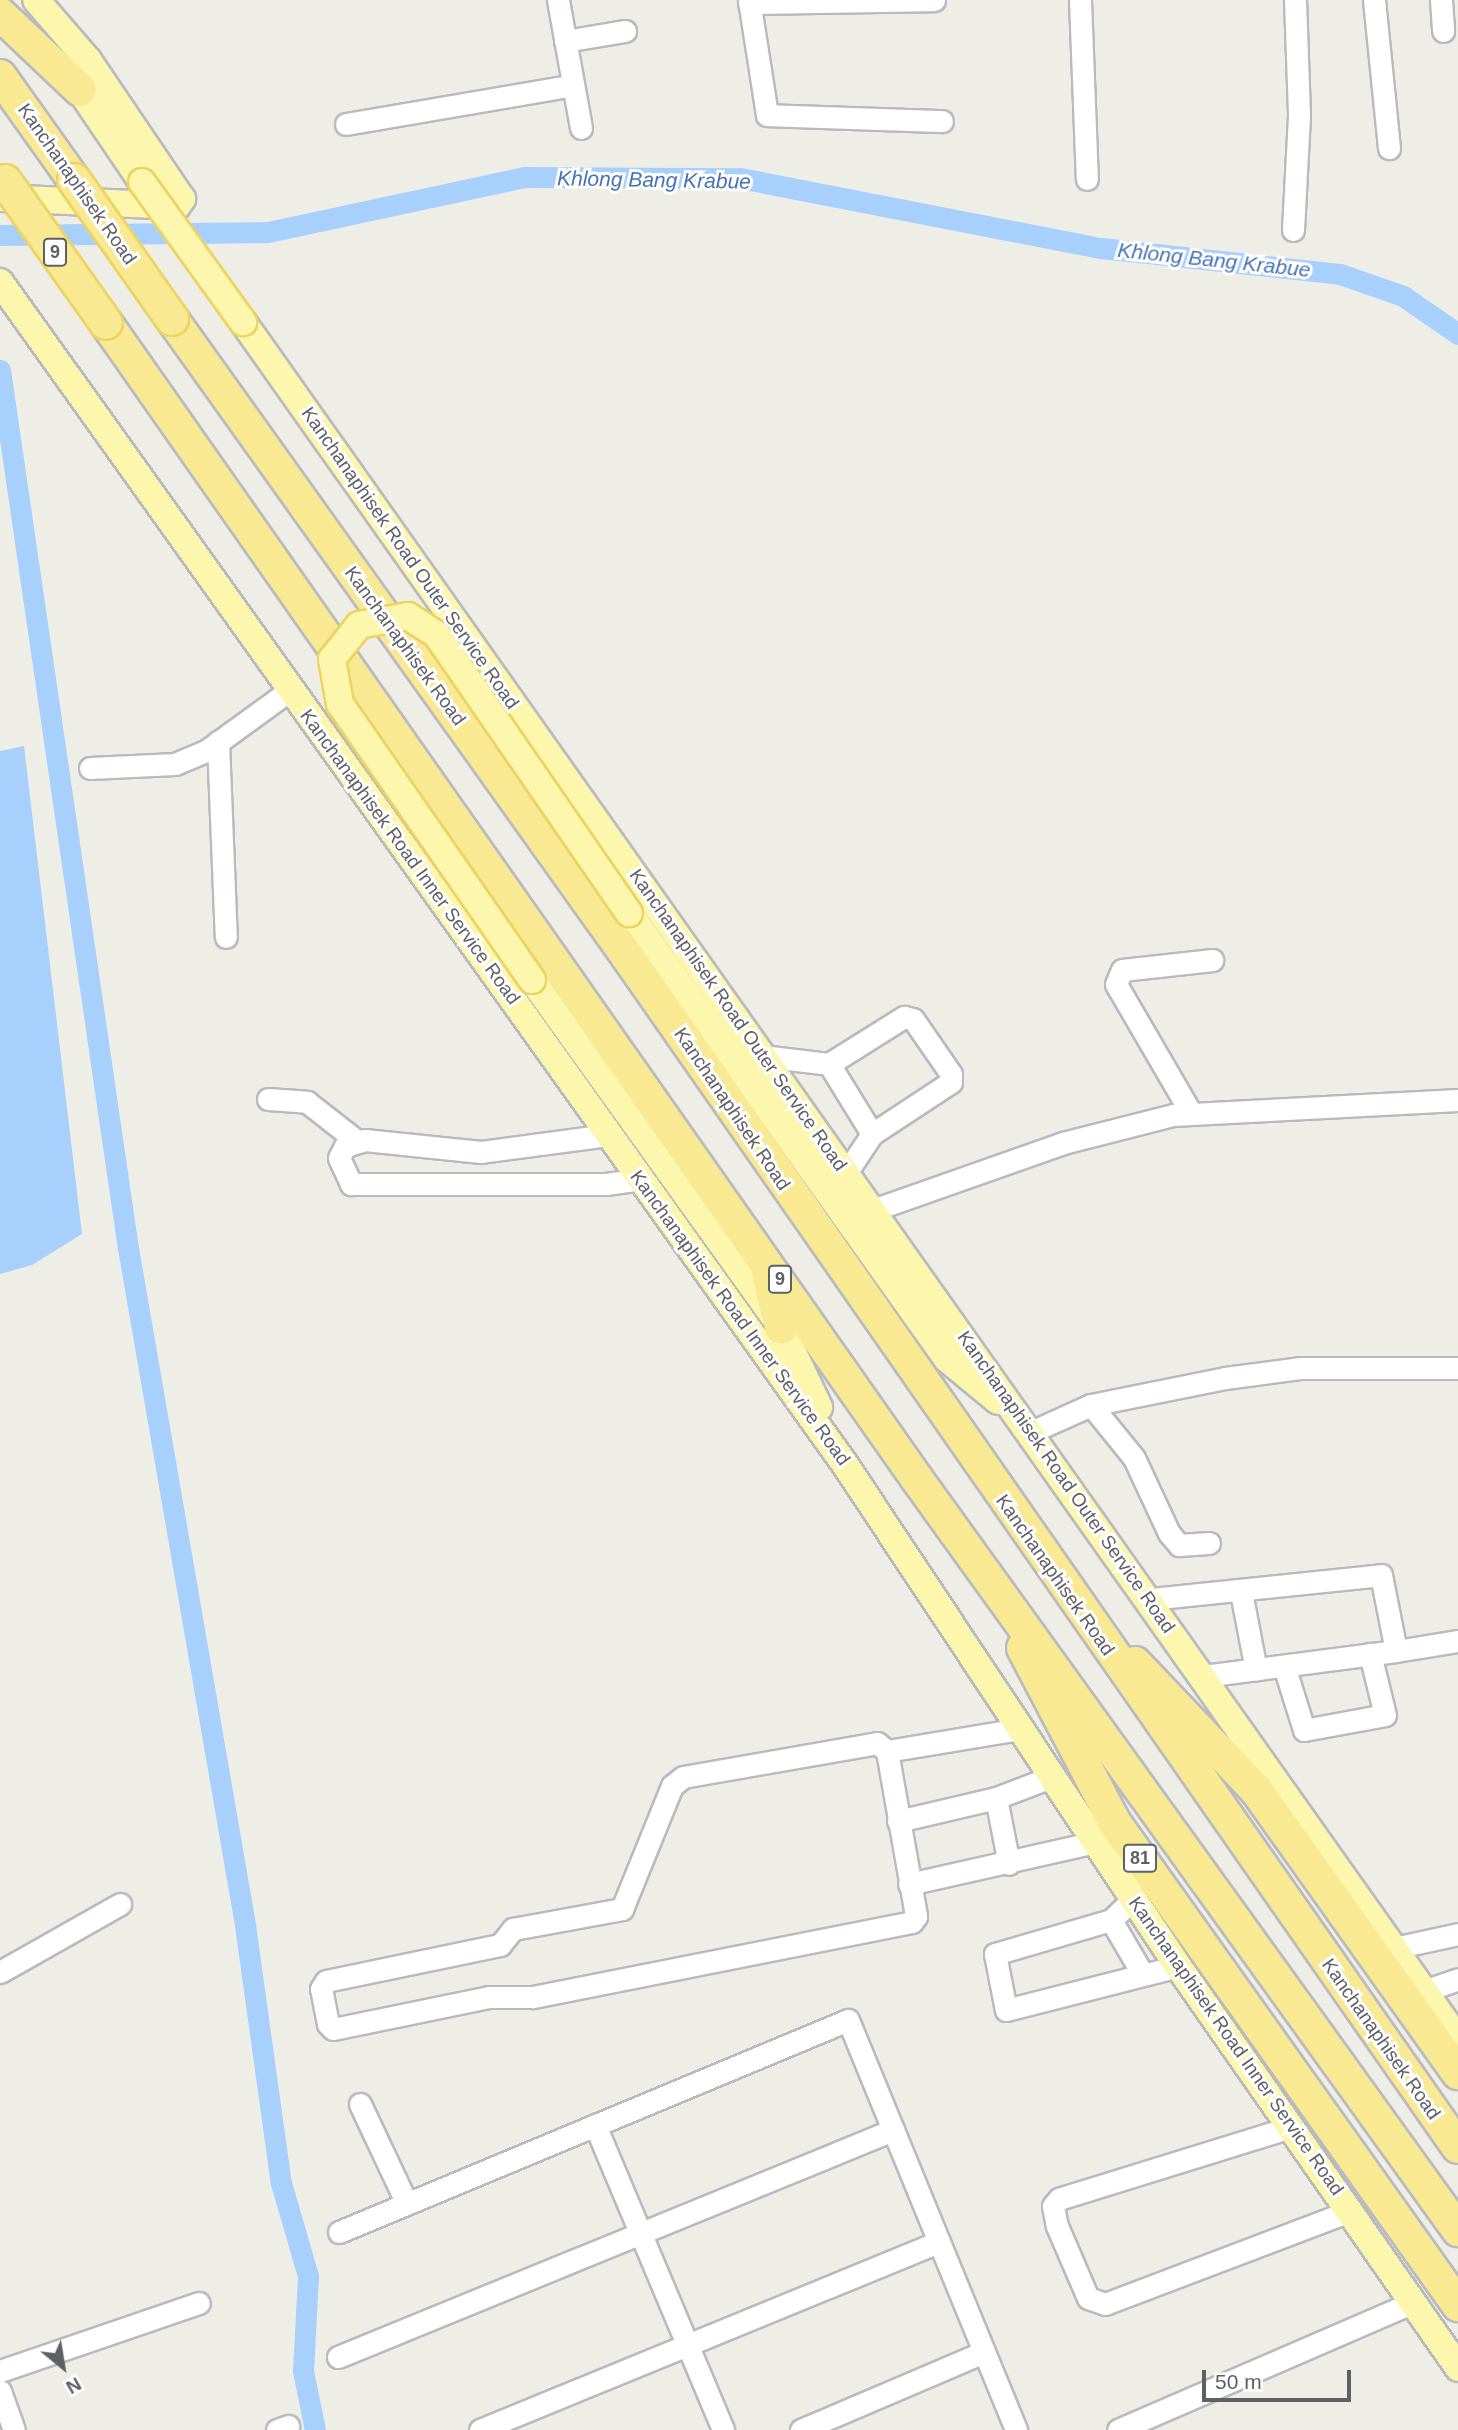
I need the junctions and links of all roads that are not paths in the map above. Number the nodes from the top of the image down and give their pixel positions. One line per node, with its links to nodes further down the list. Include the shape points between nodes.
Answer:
1 (19, 0): 16 (main road, Kanchanaphisek Road Outer Service Road)
2 (36, 0): 22 (main road, via 88,60 182,199 177,206)
3 (558, 0): 13 (street)
4 (934, 0): 9 (street)
5 (1080, 0): 21 (street)
6 (1294, 0): 23 (street, via 1299,114)
7 (1374, 0): 20 (street)
8 (1441, 0): 12 (street)
9 (749, 2): 17 (street, via 767,115)
10 (0, 14): 16 (highway)
11 (625, 31): 13 (street)
12 (1443, 31)
13 (565, 41): 15 (street)
14 (0, 76): 51 (highway, Kanchanaphisek Road, bridge, via 627,956)
15 (573, 85): 18 (street); 19 (street)
16 (80, 90): 30 (main road, Kanchanaphisek Road Outer Service Road, bridge)
17 (942, 121)
18 (346, 124)
19 (581, 128)
20 (1389, 148)
21 (1087, 179)
22 (2, 184): 41 (highway, 9, bridge, via 106,323)
23 (1293, 230)
24 (0, 282): 25 (main road, Kanchanaphisek Road Inner Service Road)
25 (290, 690): 26 (street); 36 (main road, Kanchanaphisek Road Inner Service Road)
26 (218, 741): 27 (street, via 175,764); 28 (street)
27 (90, 768)
28 (226, 937)
29 (1212, 960): 34 (street, via 1122,970 1116,985)
30 (762, 1056): 31 (street); 38 (main road, Kanchanaphisek Road Outer Service Road)
31 (829, 1064): 35 (street); 35 (street, via 909,1016 951,1074 950,1084)
32 (268, 1099): 37 (street, via 307,1102)
33 (1458, 1100): 34 (street)
34 (1191, 1113): 40 (street, via 1063,1143)
35 (872, 1134): 38 (street)
36 (608, 1135): 37 (street, via 481,1152); 39 (main road, Kanchanaphisek Road Inner Service Road)
37 (358, 1142): 39 (street, via 345,1146 339,1158 351,1184 607,1184)
38 (846, 1172): 40 (main road, Kanchanaphisek Road Outer Service Road)
39 (640, 1179): 46 (main road, Kanchanaphisek Road Inner Service Road)
40 (873, 1210): 45 (main road, Kanchanaphisek Road Outer Service Road)
41 (763, 1254): 42 (highway); 48 (highway, 9)
42 (781, 1327): 45 (main road, bridge, via 340,704 332,659 359,625 408,616 437,635 947,1359); 46 (main road)
43 (1458, 1368): 44 (street, via 1301,1368 1149,1390)
44 (1091, 1405): 45 (street); 47 (street, via 1134,1458 1179,1545)
45 (1029, 1428): 50 (main road, Kanchanaphisek Road Outer Service Road)
46 (846, 1466): 58 (main road, Kanchanaphisek Road Inner Service Road)
47 (1209, 1542)
48 (992, 1582): 85 (highway, 9); 91 (highway, 81, via 1089,1780)
49 (1241, 1591): 50 (street); 53 (street, via 1381,1575); 56 (street)
50 (1150, 1599): 57 (main road, Kanchanaphisek Road Outer Service Road)
51 (1079, 1609): 77 (highway, via 1256,1790); 82 (highway, Kanchanaphisek Road)
52 (1458, 1641): 53 (street)
53 (1396, 1651): 54 (street)
54 (1370, 1654): 55 (street); 55 (street, via 1385,1715 1304,1730)
55 (1284, 1666): 56 (street)
56 (1256, 1670): 57 (street)
57 (1204, 1676): 70 (main road, Kanchanaphisek Road Outer Service Road)
58 (1020, 1728): 59 (street); 60 (main road, Kanchanaphisek Road Inner Service Road)
59 (887, 1751): 62 (street); 65 (street, via 877,1743 683,1777 672,1786 622,1909 513,1928 500,1945 326,1981 321,1989 333,2029 489,1997 532,1997 912,1922 916,1916)
60 (1051, 1777): 61 (street); 63 (main road, Kanchanaphisek Road Inner Service Road)
61 (996, 1798): 62 (street); 64 (street)
62 (898, 1821): 65 (street)
63 (1096, 1842): 64 (street); 66 (main road, Kanchanaphisek Road Inner Service Road)
64 (1009, 1864): 65 (street)
65 (909, 1884)
66 (1134, 1898): 68 (street); 71 (main road, Kanchanaphisek Road Inner Service Road)
67 (120, 1904): 72 (street)
68 (1111, 1920): 73 (street); 73 (street, via 995,1954 1006,2010)
69 (1458, 1934): 70 (street)
70 (1394, 1948): 75 (main road, Kanchanaphisek Road Outer Service Road)
71 (1178, 1966): 73 (street); 80 (main road, Kanchanaphisek Road Inner Service Road)
72 (0, 1972)
73 (1142, 1973)
74 (1458, 1979): 75 (street)
75 (1424, 1991): 76 (main road, Kanchanaphisek Road Outer Service Road)
76 (1458, 2039)
77 (1458, 2073)
78 (360, 2104): 83 (street)
79 (595, 2125): 81 (street, via 848,2020); 83 (street); 87 (street)
80 (1291, 2127): 84 (main road, Kanchanaphisek Road Inner Service Road); 84 (street, via 1059,2199 1054,2206 1057,2227 1088,2298 1105,2304)
81 (893, 2130): 87 (street); 88 (street)
82 (1458, 2147)
83 (407, 2204): 86 (street)
84 (1350, 2211): 90 (main road, Kanchanaphisek Road Inner Service Road)
85 (1458, 2230)
86 (340, 2232)
87 (641, 2234): 92 (street); 94 (street)
88 (939, 2242): 92 (street); 93 (street)
89 (199, 2303): 96 (street)
90 (1412, 2303): 95 (main road, Kanchanaphisek Road Inner Service Road); 103 (street)
91 (1458, 2305)
92 (687, 2345): 99 (street); 100 (street)
93 (984, 2352): 101 (street); 102 (street)
94 (338, 2357)
95 (1458, 2368)
96 (0, 2371)
97 (0, 2391): 98 (street)
98 (14, 2430)
99 (480, 2430)
100 (723, 2430)
101 (801, 2430)
102 (1016, 2430)
103 (1118, 2430)

